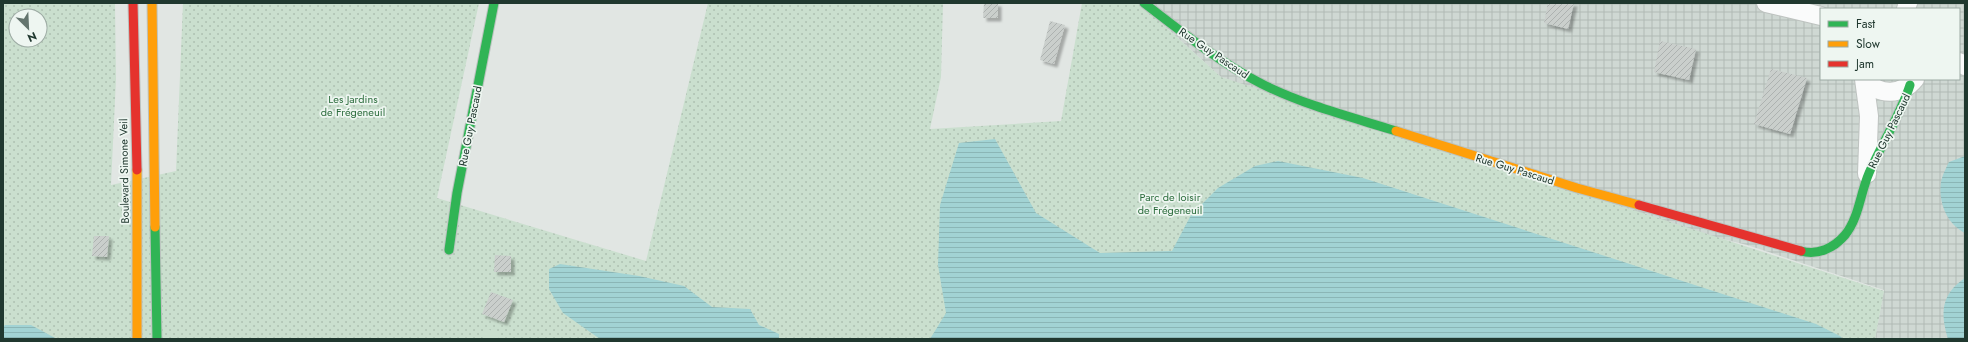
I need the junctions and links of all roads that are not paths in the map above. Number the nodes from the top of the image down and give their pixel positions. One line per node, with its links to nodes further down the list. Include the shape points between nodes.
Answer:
1 (133, 3): 12 (street, Boulevard Simone Veil)
2 (152, 3): 13 (street)
3 (494, 3): 11 (street, Rue Guy Pascaud, via 457,193)
4 (1144, 3): 10 (street, Rue Guy Pascaud, via 1200,46 1234,68 1262,84 1308,104 1577,188 1792,250 1819,253 1838,242 1852,223)
5 (1766, 3): 6 (street)
6 (1820, 16)
7 (1865, 80): 10 (street, Rue Guy Pascaud, via 1869,116)
8 (1866, 80): 9 (street, via 1885,92 1903,90)
9 (1913, 82): 10 (street, Rue Guy Pascaud)
10 (1867, 176)
11 (449, 250)
12 (137, 339)
13 (158, 339)

